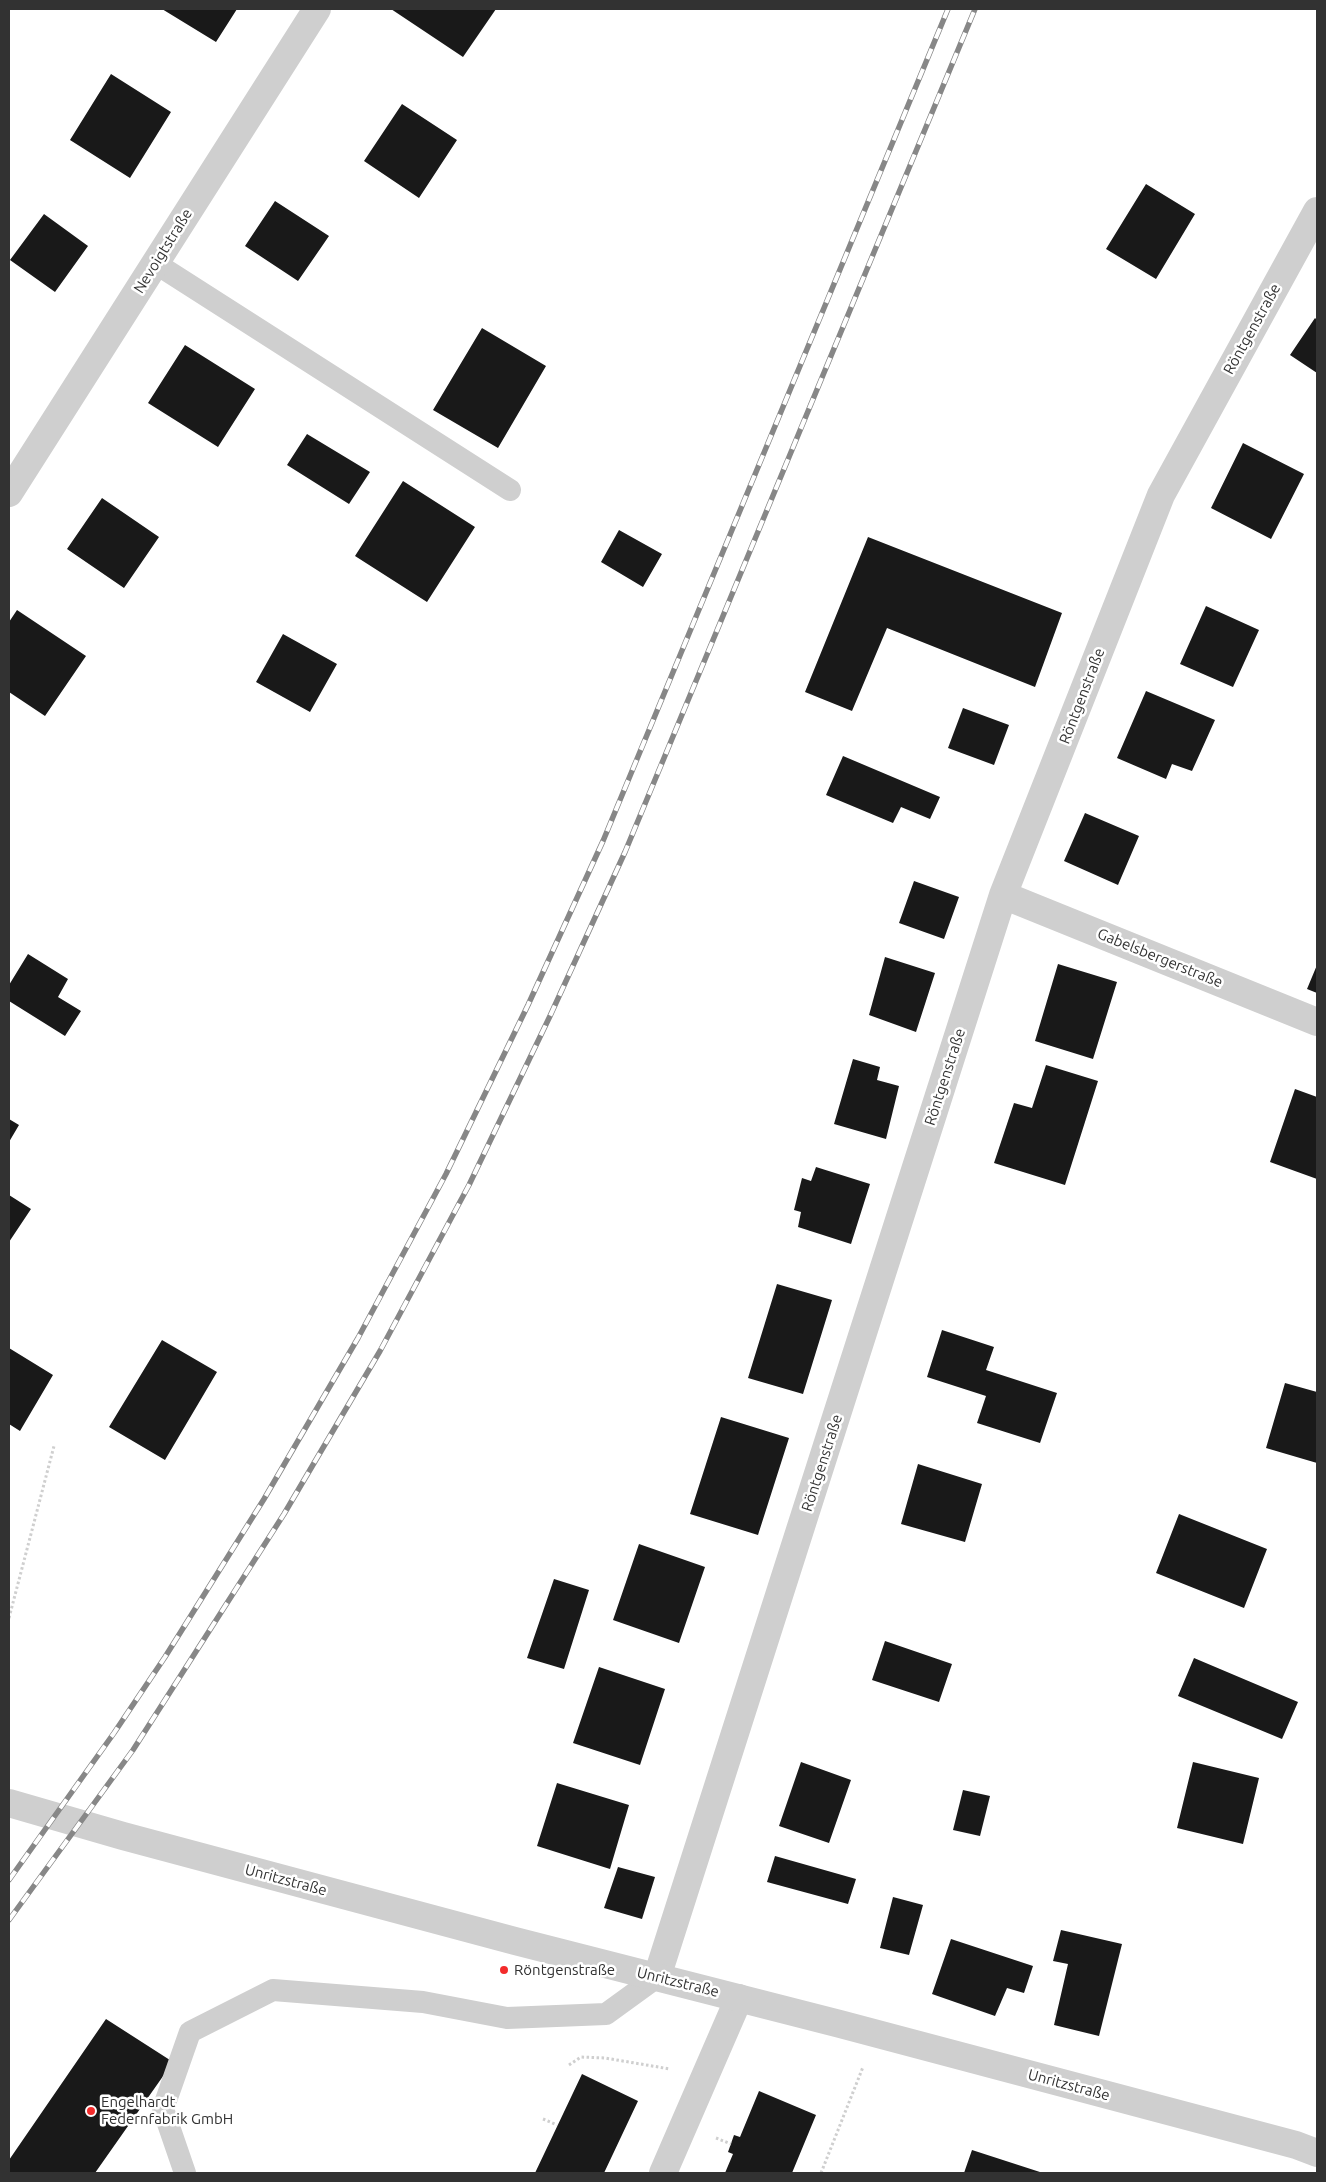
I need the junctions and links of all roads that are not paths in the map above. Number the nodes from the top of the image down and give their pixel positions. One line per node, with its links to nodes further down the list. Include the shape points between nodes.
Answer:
1 (317, 9): 3 (street, Nevoigtstraße)
2 (1317, 211): 6 (street, Röntgenstraße, via 1161,495)
3 (155, 263): 4 (lane); 5 (street, Nevoigtstraße)
4 (510, 490)
5 (9, 493)
6 (1003, 895): 7 (street, Gabelsbergerstraße); 9 (street, Röntgenstraße)
7 (1317, 1022)
8 (9, 1803): 9 (street, Unritzstraße)
9 (658, 1977): 10 (street, Unritzstraße); 12 (lane, via 606,2014 508,2018 423,2002 273,1990 190,2032 163,2109)
10 (739, 1998): 11 (street, Unritzstraße); 13 (street)
11 (1317, 2153)
12 (185, 2173)
13 (663, 2173)

